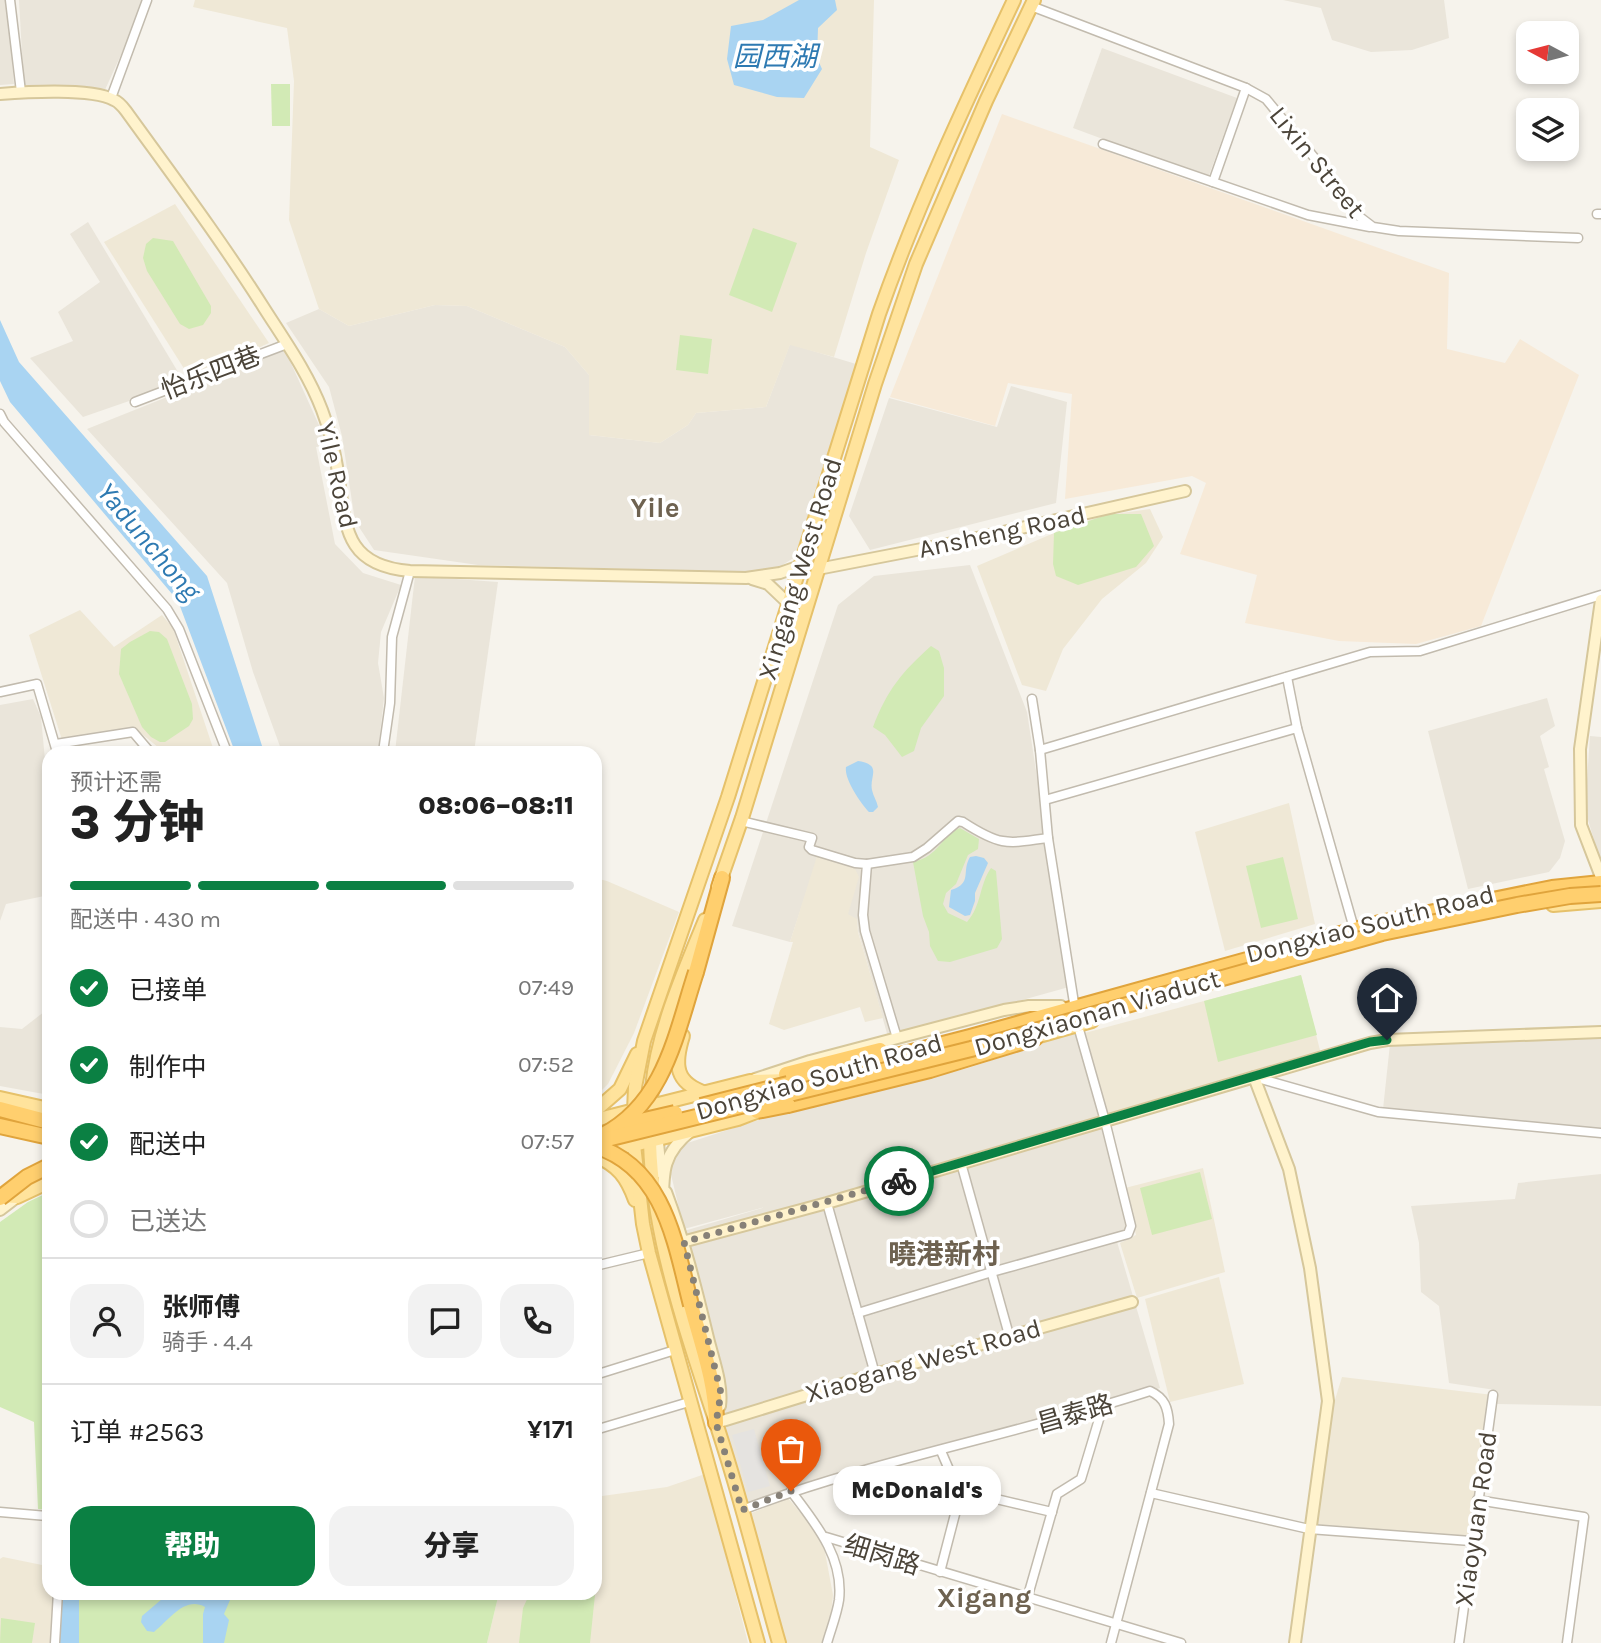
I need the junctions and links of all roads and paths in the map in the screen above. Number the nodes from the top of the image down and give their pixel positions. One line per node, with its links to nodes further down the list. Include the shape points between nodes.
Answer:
1 (10, 0): 6 (street)
2 (147, 0): 8 (street)
3 (1014, 0): 17 (main road, Xingang West Road, via 961,109 901,253)
4 (1033, 3): 5 (street, Lixin Street); 18 (main road, Xingang West Road, via 916,264)
5 (1247, 88): 10 (street); 11 (street, Lixin Street, via 1266,99 1336,184 1352,211)
6 (20, 92): 7 (street); 8 (street)
7 (0, 94)
8 (111, 98): 13 (street, Yile Road, via 126,111 233,258)
9 (1103, 144): 10 (street)
10 (1213, 183): 11 (street, via 1308,215)
11 (1373, 228): 12 (street, Lixin Street)
12 (1578, 238)
13 (287, 344): 14 (street, 怡乐四巷); 19 (street, Yile Road, via 328,427 347,527 355,546 369,560)
14 (135, 402)
15 (1, 420): 30 (street, via 167,609)
16 (1185, 491): 18 (street, Ansheng Road)
17 (800, 566): 20 (street); 22 (main road, Xingang West Road)
18 (818, 569): 34 (main road, Xingang West Road)
19 (410, 570): 20 (street, Yile Road); 31 (street, via 392,637)
20 (746, 578): 22 (street, via 768,584)
21 (1601, 598): 23 (street, via 1420,650 1370,652); 37 (street, via 1580,749 1581,825)
22 (788, 603): 46 (main road, Xingang West Road, via 728,797)
23 (1287, 677): 26 (street); 32 (street)
24 (0, 692): 27 (street, via 37,684)
25 (1032, 699): 32 (street)
26 (1297, 728): 33 (street); 42 (street)
27 (55, 746)
28 (66, 746): 29 (street, via 132,732)
29 (145, 746)
30 (226, 746)
31 (384, 746)
32 (1040, 750): 33 (street)
33 (1045, 800): 35 (street)
34 (741, 821): 36 (street, via 811,838 812,850); 38 (main road, Xingang West Road)
35 (1048, 838): 36 (street, via 999,842 958,821 914,857); 43 (street)
36 (867, 864): 47 (street, via 865,930)
37 (1601, 877): 42 (main road, Dongxiao South Road, via 1532,886)
38 (722, 878): 50 (main road, Xingang West Road, via 677,994); 55 (main road, via 715,931 678,1052 679,1073 694,1089); 71 (highway, bridge, via 658,1081 637,1110)
39 (1601, 883): 64 (highway, Dongxiaonan Viaduct, bridge, via 1389,920)
40 (1601, 894): 64 (highway, Dongxiaonan Viaduct, bridge, via 1546,900 1382,933 971,1049)
41 (1601, 901): 44 (main road, Dongxiao South Road, via 1531,909 1382,939)
42 (1353, 925): 43 (main road, Dongxiao South Road)
43 (1067, 1005): 47 (street, Dongxiao South Road, via 1004,1010); 52 (main road, Dongxiao South Road); 64 (highway, bridge, via 786,1074)
44 (1078, 1026): 48 (main road, Dongxiao South Road); 65 (street)
45 (1601, 1032): 51 (street, via 1370,1042)
46 (646, 1035): 49 (main road, Xingang West Road); 58 (main road, via 620,1089)
47 (897, 1038): 53 (street, Dongxiao South Road)
48 (1035, 1038): 57 (main road, Dongxiao South Road); 61 (street, Dongxiao South Road, via 977,1063 789,1112); 64 (highway, bridge, via 788,1105)
49 (637, 1076): 50 (main road); 64 (main road, Xingang West Road)
50 (654, 1077): 64 (main road, Xingang West Road)
51 (1254, 1077): 65 (street); 69 (street, via 1378,1112); 111 (street, via 1289,1169 1310,1268 1328,1401)
52 (793, 1080): 53 (main road); 54 (main road, Dongxiao South Road)
53 (750, 1081): 55 (main road, Dongxiao South Road)
54 (777, 1085): 57 (street); 64 (main road, Dongxiao South Road)
55 (706, 1093): 64 (main road, Dongxiao South Road)
56 (0, 1098): 59 (main road)
57 (783, 1102): 61 (main road, Dongxiao South Road)
58 (602, 1105)
59 (42, 1107)
60 (0, 1109): 62 (highway)
61 (738, 1119): 67 (main road, Dongxiao South Road)
62 (42, 1120)
63 (602, 1120): 64 (main road)
64 (650, 1121): 67 (main road, Dongxiao South Road); 68 (highway, Dongxiaonan Viaduct, bridge); 72 (highway, Dongxiaonan Viaduct, bridge); 74 (main road); 74 (main road, Xingang West Road); 79 (street); 87 (main road)
65 (1105, 1121): 77 (street); 90 (street, via 1131,1226 1128,1234)
66 (0, 1126): 70 (highway)
67 (693, 1129): 79 (street, via 675,1145)
68 (602, 1130)
69 (1601, 1133)
70 (42, 1135)
71 (602, 1140)
72 (602, 1144)
73 (602, 1147): 74 (main road)
74 (634, 1147): 85 (main road, Xingang West Road)
75 (602, 1149): 100 (highway, bridge, via 631,1166 654,1192 668,1220 712,1384)
76 (602, 1154): 85 (main road, via 628,1181)
77 (961, 1163): 83 (street); 90 (street)
78 (42, 1170): 81 (highway, bridge)
79 (663, 1183): 86 (street); 87 (street)
80 (42, 1184): 82 (main road)
81 (0, 1197): 82 (main road)
82 (17, 1197): 84 (street)
83 (827, 1203): 86 (street); 92 (street)
84 (0, 1210)
85 (643, 1224): 88 (main road)
86 (684, 1242): 87 (street); 100 (street, via 719,1386)
87 (664, 1247): 100 (main road)
88 (649, 1253): 89 (street); 94 (main road)
89 (602, 1264)
90 (992, 1272): 92 (street); 93 (street)
91 (1132, 1302): 93 (street, Xiaogang West Road)
92 (858, 1313): 96 (street)
93 (1009, 1335): 96 (street, Xiaogang West Road)
94 (674, 1350): 95 (street); 98 (main road)
95 (602, 1373)
96 (875, 1374): 100 (street, Xiaogang West Road)
97 (1493, 1395): 106 (street, Xiaoyuan Road)
98 (689, 1402): 101 (street); 119 (main road)
99 (1103, 1406): 102 (street, 昌泰路); 105 (street, 昌泰路, via 1150,1391 1168,1408 1169,1424); 109 (street, via 1081,1479 1057,1494)
100 (716, 1423): 107 (main road)
101 (602, 1428)
102 (941, 1451): 103 (street); 104 (street, 昌泰路)
103 (958, 1490): 109 (street); 114 (street)
104 (791, 1491): 107 (street, 昌泰路); 112 (street)
105 (1151, 1493): 111 (street); 117 (street, 昌泰路)
106 (1477, 1500): 113 (street, Xiaoyuan Road); 126 (street, via 1584,1517)
107 (742, 1510): 120 (main road)
108 (0, 1512): 110 (street)
109 (1052, 1512): 115 (street)
110 (42, 1516)
111 (1310, 1530): 113 (street); 124 (street)
112 (826, 1537): 114 (street, 细岗路); 121 (street, via 838,1574 839,1600)
113 (1471, 1541): 125 (street, Xiaoyuan Road)
114 (940, 1572): 115 (street, 细岗路)
115 (1027, 1599): 117 (street, 细岗路)
116 (58, 1600): 118 (street)
117 (1114, 1623): 122 (street, 昌泰路); 123 (street, 细岗路)
118 (55, 1643)
119 (758, 1643)
120 (779, 1643)
121 (827, 1643)
122 (1111, 1643)
123 (1181, 1643)
124 (1295, 1643)
125 (1459, 1643)
126 (1567, 1643)

